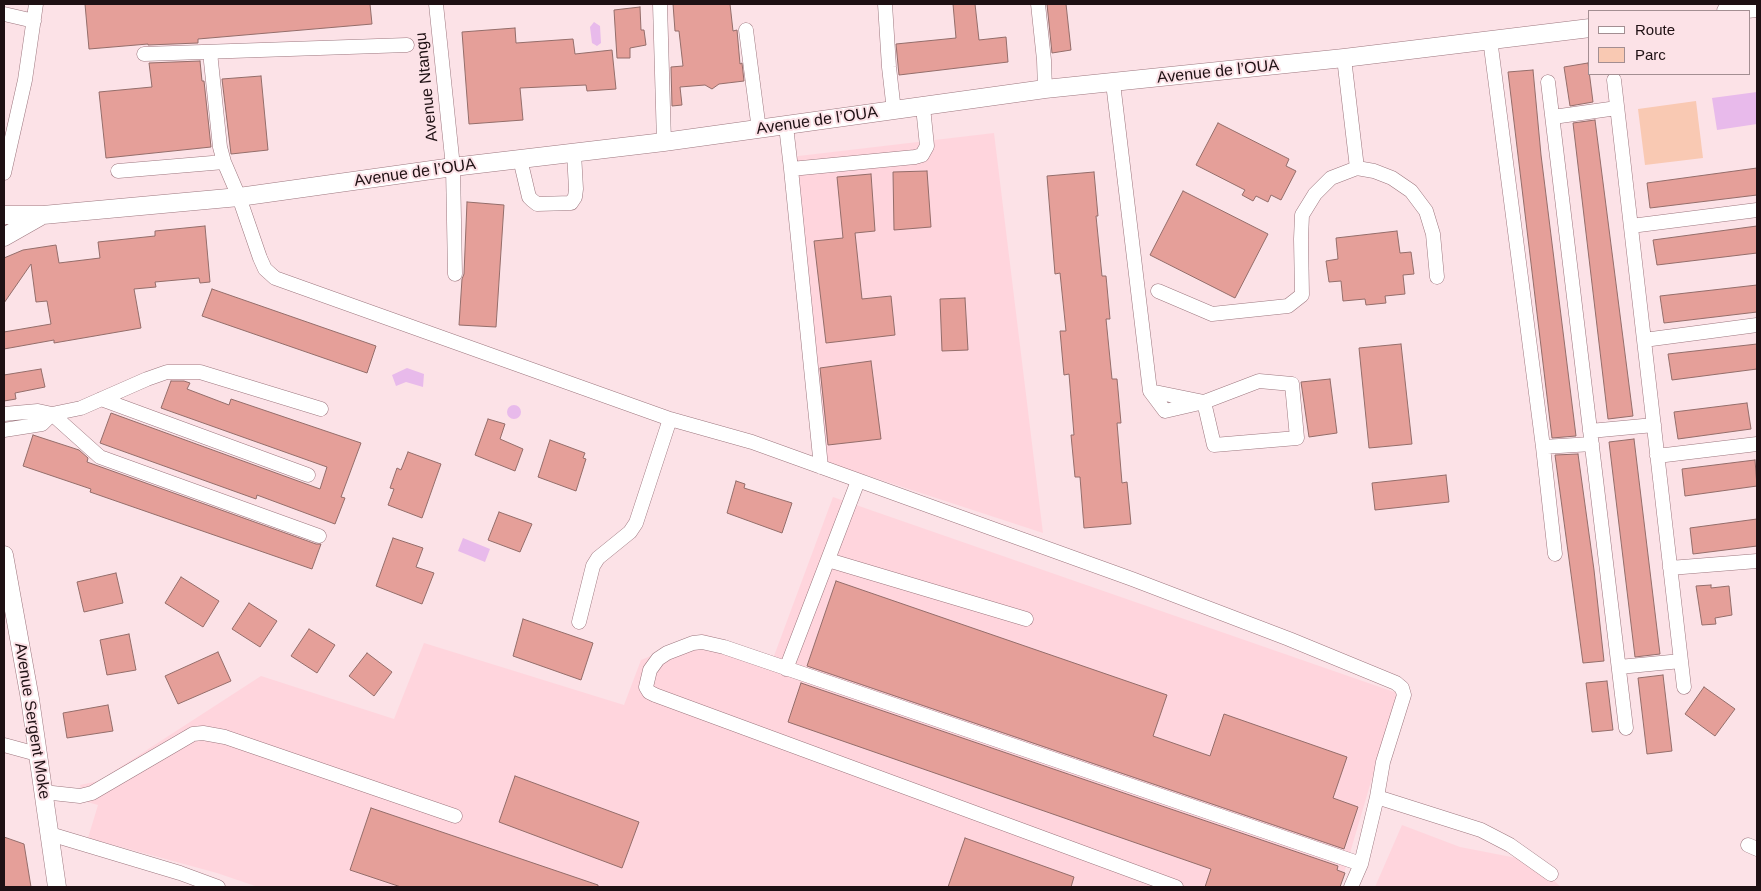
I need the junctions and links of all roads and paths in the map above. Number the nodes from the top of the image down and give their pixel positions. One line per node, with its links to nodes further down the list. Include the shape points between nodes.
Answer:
1 (36, 4): 9 (street)
2 (436, 4): 31 (street, Avenue Ntangu)
3 (660, 4): 27 (street)
4 (885, 4): 23 (street)
5 (1038, 4): 20 (street)
6 (1751, 7): 7 (main road)
7 (1732, 10)
8 (4, 14): 9 (street)
9 (34, 21): 35 (street, via 25,80)
10 (1588, 28): 12 (main road, Avenue de l’OUA)
11 (746, 30): 26 (street)
12 (1490, 39): 16 (main road, Avenue de l’OUA); 57 (street)
13 (407, 45): 14 (street)
14 (210, 52): 15 (street); 30 (street)
15 (144, 54)
16 (1344, 58): 19 (main road, Avenue de l’OUA); 32 (street)
17 (1613, 76): 22 (street)
18 (1548, 82): 24 (street)
19 (1113, 83): 20 (main road, Avenue de l’OUA); 48 (street, via 1150,392)
20 (1045, 90): 21 (main road, Avenue de l’OUA)
21 (924, 106): 23 (main road, Avenue de l’OUA); 33 (street, via 927,146 922,155)
22 (1617, 108): 24 (street); 40 (street)
23 (894, 110): 25 (main road, Avenue de l’OUA)
24 (1553, 117): 55 (street)
25 (786, 126): 26 (main road, Avenue de l’OUA); 33 (street)
26 (759, 130): 27 (main road, Avenue de l’OUA)
27 (664, 142): 28 (main road, Avenue de l’OUA)
28 (574, 153): 29 (main road, Avenue de l’OUA); 29 (street, via 576,189 570,203 537,204 532,200)
29 (520, 160): 31 (main road, Avenue de l’OUA)
30 (224, 162): 34 (street); 36 (street)
31 (453, 167): 36 (main road, Avenue de l’OUA); 42 (street, Avenue Ntangu)
32 (1357, 168): 43 (street, via 1392,178 1411,191 1426,211 1433,234); 44 (street, via 1331,178 1315,194 1302,216 1302,295 1288,306 1212,314)
33 (791, 169): 59 (street)
34 (118, 171)
35 (4, 173)
36 (239, 197): 39 (main road, Avenue de l’OUA); 52 (street, via 260,258 265,269 275,278)
37 (1757, 210): 40 (street)
38 (4, 215): 39 (main road, Avenue de l’OUA)
39 (43, 215): 41 (main road, Avenue de l’OUA)
40 (1631, 226): 46 (street)
41 (4, 237)
42 (455, 274)
43 (1437, 278)
44 (1158, 291)
45 (1757, 325): 46 (street)
46 (1644, 340): 53 (street)
47 (102, 399): 49 (street, via 157,375 200,372); 51 (street, via 81,408); 60 (street)
48 (1204, 402): 48 (street, via 1214,445 1297,438 1292,384 1260,381)
49 (321, 409)
50 (4, 414): 51 (street, via 38,411)
51 (52, 414): 54 (street, via 42,424); 62 (street, via 100,457)
52 (670, 419): 59 (street, via 752,442); 69 (street, via 636,523 593,566)
53 (1654, 425): 55 (street); 58 (street)
54 (4, 430)
55 (1591, 438): 57 (street); 71 (street)
56 (1757, 444): 58 (street)
57 (1543, 447): 63 (street)
58 (1657, 456): 67 (street)
59 (821, 467): 61 (street)
60 (308, 475)
61 (858, 481): 65 (street); 78 (street, via 1132,579 1396,683 1404,695 1383,762)
62 (319, 536)
63 (1556, 554)
64 (4, 555): 76 (main road, Avenue Sergent Moke)
65 (828, 560): 68 (street); 72 (street)
66 (1757, 561): 67 (street)
67 (1670, 568): 70 (street)
68 (1026, 618)
69 (579, 622)
70 (1681, 661): 71 (street); 73 (street)
71 (1619, 667): 74 (street)
72 (786, 669): 81 (street); 85 (street, via 724,647 693,643 658,659 650,670 646,687 655,696)
73 (1684, 687)
74 (1626, 728)
75 (4, 745): 76 (street)
76 (37, 754): 77 (main road, Avenue Sergent Moke)
77 (43, 792): 79 (street, via 80,796 92,793 193,734 203,733 225,737); 80 (main road, Avenue Sergent Moke)
78 (1378, 797): 81 (street); 82 (street, via 1481,830 1510,845)
79 (455, 816)
80 (50, 834): 83 (main road, Avenue Sergent Moke); 84 (street)
81 (1361, 864): 86 (street)
82 (1551, 874)
83 (58, 887)
84 (218, 887)
85 (1176, 887)
86 (1351, 887)

